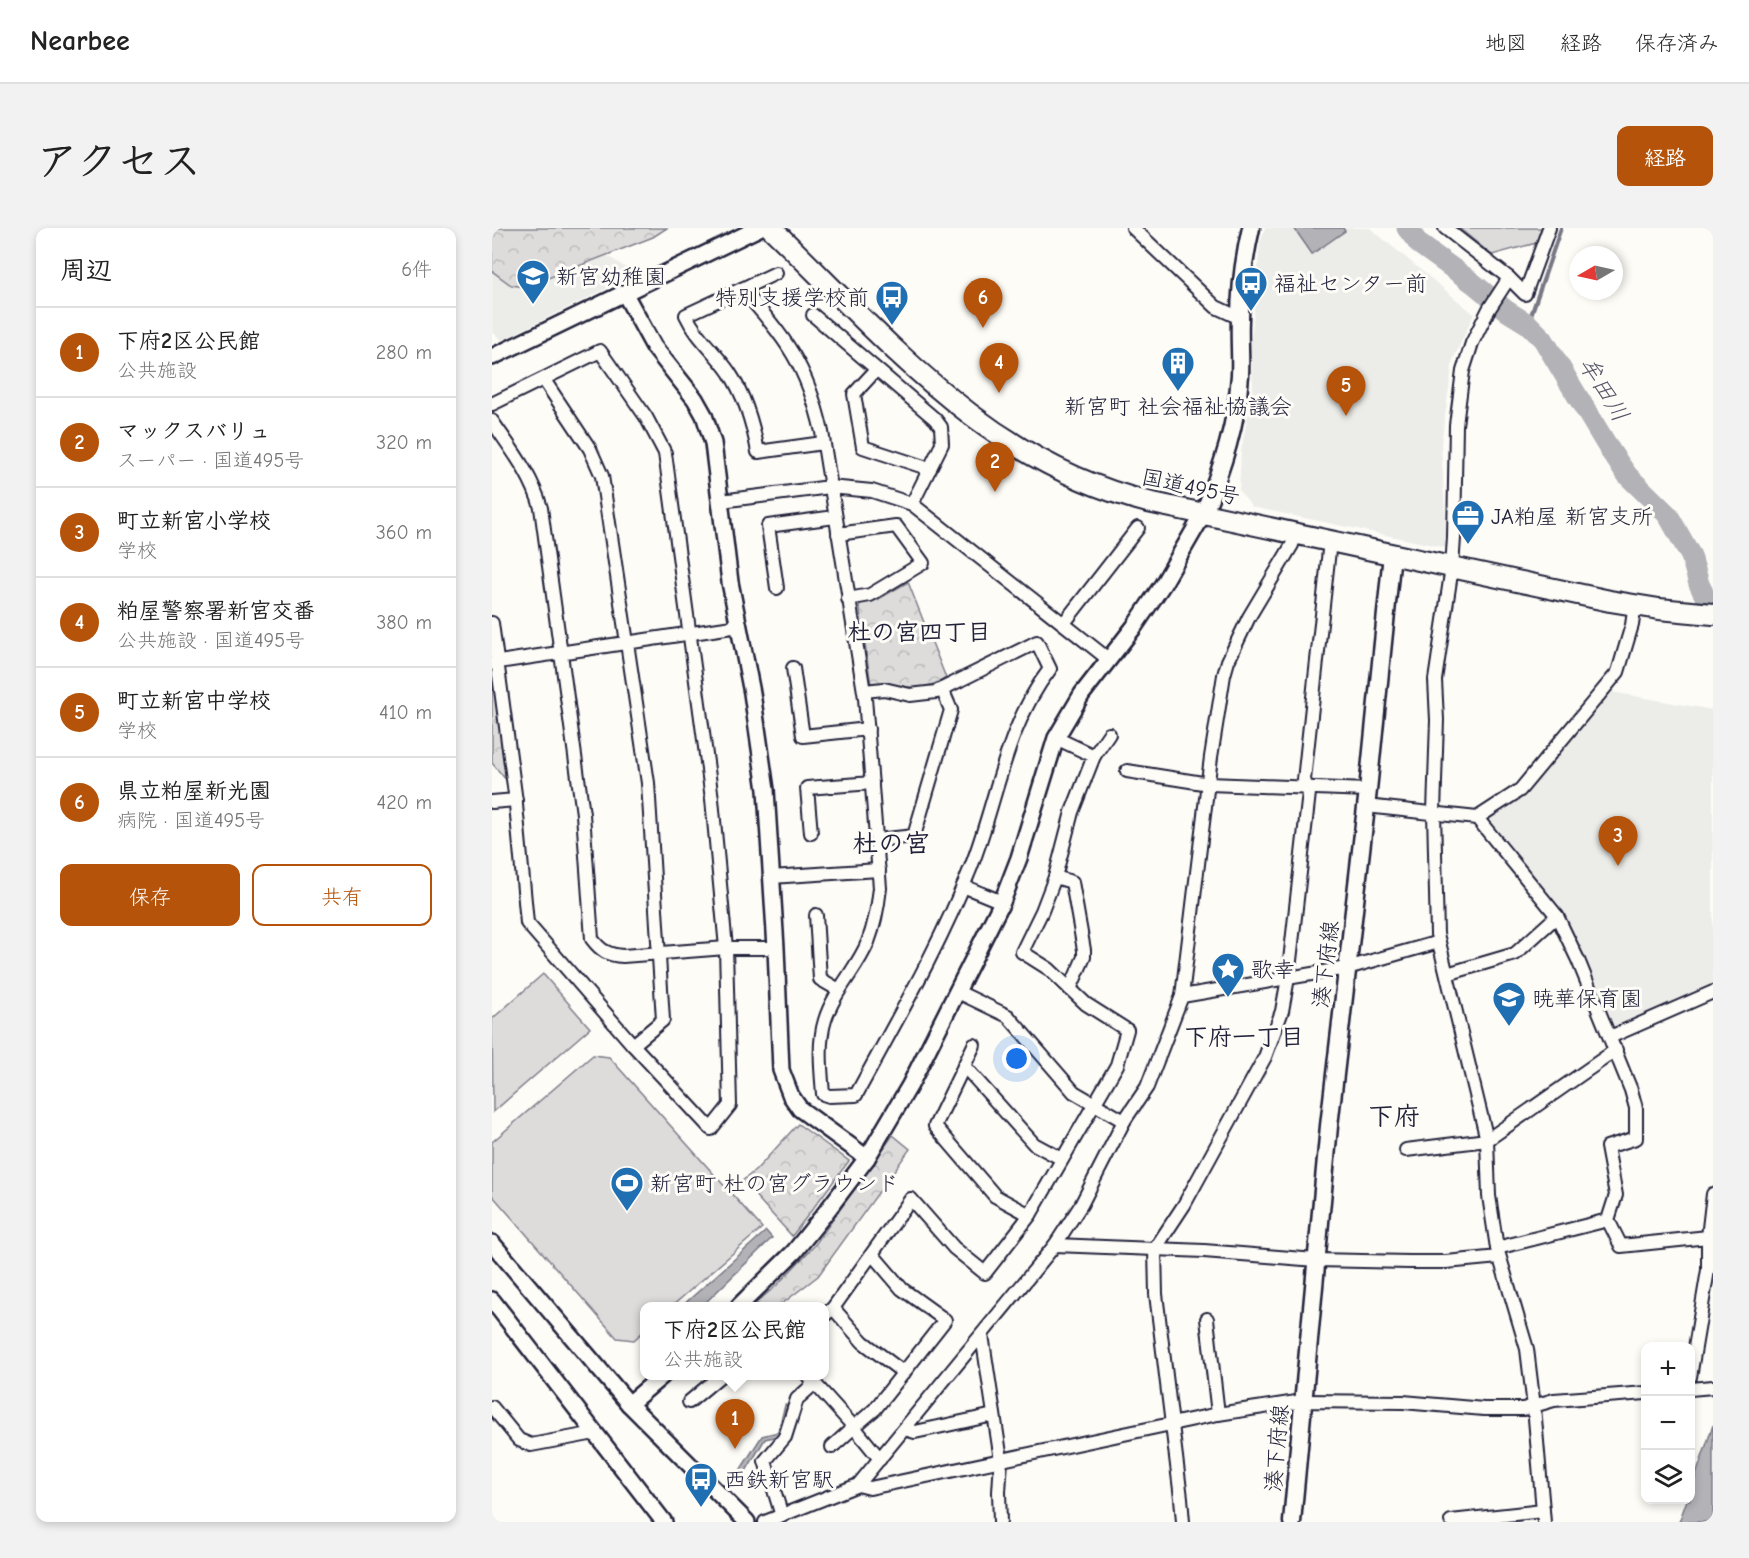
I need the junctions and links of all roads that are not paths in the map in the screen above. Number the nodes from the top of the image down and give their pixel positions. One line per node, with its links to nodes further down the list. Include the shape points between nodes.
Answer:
1 (759, 228): 10 (street)
2 (771, 228): 23 (highway, 国道495号, via 927,380 1010,443 1116,494)
3 (1133, 228): 12 (street, via 1216,307)
4 (1251, 228): 12 (main road)
5 (1445, 228): 8 (street)
6 (1549, 228): 8 (street, via 1525,294)
7 (776, 273): 9 (street)
8 (1507, 281): 30 (street, via 1472,343 1463,371 1456,425)
9 (742, 289): 18 (street, via 777,329 805,376); 18 (street, via 686,315 739,390 758,452)
10 (625, 294): 13 (street); 21 (street, via 645,333 704,415 713,442)
11 (813, 315): 14 (street)
12 (1240, 318): 23 (main road, via 1235,420)
13 (492, 357)
14 (876, 370): 19 (street, via 941,427 942,444); 19 (street, via 854,394 863,447)
15 (544, 380): 16 (street); 38 (street, via 600,351 646,417 664,453); 39 (street, via 590,449 602,476)
16 (492, 405)
17 (492, 421): 40 (street, via 526,469 537,493)
18 (823, 443): 20 (street)
19 (930, 469): 22 (street)
20 (830, 487): 21 (street); 22 (street, via 872,491); 24 (street)
21 (721, 501): 37 (street)
22 (912, 504): 36 (street)
23 (1204, 513): 27 (highway, 国道495号); 41 (street, via 1163,584)
24 (835, 517): 26 (street); 31 (street, via 768,526)
25 (1138, 528): 36 (street)
26 (838, 534): 32 (street); 32 (street, via 897,526 923,563 870,595)
27 (1295, 534): 28 (highway, 国道495号); 52 (street, via 1228,661)
28 (1330, 541): 29 (highway, 国道495号); 53 (street, via 1304,780)
29 (1392, 554): 30 (highway, 国道495号); 54 (main road, 湊下府線)
30 (1452, 567): 33 (highway, 国道495号); 57 (street, via 1435,680)
31 (777, 588)
32 (848, 599): 45 (street)
33 (1635, 604): 34 (highway, 国道495号); 58 (street, via 1618,672 1520,790)
34 (1713, 614)
35 (492, 623): 42 (street)
36 (1064, 623): 41 (street)
37 (739, 626): 38 (street); 62 (street, via 764,780)
38 (690, 633): 39 (street); 69 (street, via 712,798)
39 (626, 642): 40 (street); 71 (street, via 648,783)
40 (562, 652): 42 (street); 71 (street, via 583,814 592,939 608,955)
41 (1108, 659): 48 (street)
42 (495, 662): 55 (street)
43 (793, 668): 46 (street, via 803,736)
44 (942, 688): 45 (street, via 910,695 884,689); 60 (street, via 951,710 914,836); 64 (street, via 1037,642 1050,669 1013,735)
45 (864, 691): 46 (street)
46 (868, 729): 51 (street)
47 (1109, 734): 49 (street)
48 (1056, 738): 49 (street); 65 (street)
49 (1094, 756): 63 (street, via 1072,812)
50 (1127, 771): 52 (street)
51 (872, 783): 59 (street, via 807,788); 60 (street)
52 (1209, 784): 53 (street); 79 (street)
53 (1307, 788): 54 (street); 74 (street)
54 (1367, 798): 57 (street); 72 (main road, 湊下府線)
55 (516, 800): 56 (street); 81 (street, via 527,923)
56 (492, 802)
57 (1434, 812): 58 (street); 68 (street)
58 (1477, 818): 67 (street)
59 (811, 833)
60 (877, 840): 61 (street)
61 (879, 870): 62 (street); 76 (street, via 877,910 867,944)
62 (771, 877): 70 (street)
63 (1055, 877): 75 (street, via 1072,882 1084,950); 75 (street, via 1022,952 1049,969)
64 (963, 886): 65 (street); 76 (street, via 856,1095 829,1096 823,1094 821,1038)
65 (1002, 902): 77 (street)
66 (816, 915): 76 (street, via 820,979)
67 (1557, 916): 73 (street, via 1515,954); 80 (street)
68 (1439, 942): 72 (street); 73 (street)
69 (726, 948): 70 (street); 71 (street); 81 (street, via 730,1105 711,1129)
70 (776, 948): 89 (street, via 779,1054 786,1085 800,1109)
71 (658, 954): 81 (street, via 663,1020)
72 (1347, 968): 74 (street); 100 (main road, 湊下府線)
73 (1447, 974): 87 (street)
74 (1288, 978): 79 (street); 97 (street, via 1282,1011 1265,1057 1184,1205)
75 (1070, 989): 85 (street, via 1127,1030 1117,1065)
76 (839, 990)
77 (958, 992): 85 (street, via 1008,1016 1074,1092); 89 (street)
78 (1713, 992): 80 (street)
79 (1182, 996): 86 (street, via 1147,1087)
80 (1610, 1037): 83 (street)
81 (633, 1045)
82 (974, 1045): 84 (street)
83 (1616, 1050): 87 (street); 93 (street, via 1636,1108 1636,1138 1607,1147 1616,1195)
84 (964, 1066): 90 (street, via 1034,1144); 92 (street, via 935,1126 995,1196)
85 (1095, 1104): 86 (street); 90 (street)
86 (1124, 1121): 96 (street, via 1081,1205)
87 (1487, 1140): 88 (street); 98 (street)
88 (1406, 1150)
89 (867, 1158): 101 (street, via 794,1252)
90 (1062, 1159): 92 (street)
91 (1713, 1194): 94 (street)
92 (1030, 1215): 99 (street, via 985,1273 954,1248 910,1199)
93 (1608, 1220): 94 (street, via 1621,1246); 98 (street)
94 (1708, 1238): 106 (street)
95 (492, 1243): 117 (street)
96 (1055, 1245): 97 (street); 105 (street)
97 (1155, 1249): 100 (street); 122 (street, via 1156,1294)
98 (1498, 1252): 100 (street, via 1446,1262); 119 (street, via 1527,1349)
99 (872, 1254): 103 (street); 107 (street, via 902,1289 945,1320)
100 (1316, 1260): 115 (main road, 湊下府線)
101 (746, 1302)
102 (493, 1304): 125 (street)
103 (829, 1311): 107 (street)
104 (1207, 1319): 120 (street)
105 (982, 1335): 121 (street); 124 (street)
106 (1695, 1346)
107 (903, 1373): 123 (street, via 875,1409)
108 (657, 1380): 117 (street)
109 (715, 1380): 116 (street)
110 (811, 1380): 130 (street, via 797,1399 785,1437 765,1461)
111 (813, 1380): 123 (street)
112 (1713, 1387): 113 (street)
113 (1695, 1389)
114 (1641, 1393): 119 (street, via 1554,1400)
115 (1303, 1401): 119 (street, via 1403,1402 1484,1409); 120 (street); 137 (main road, 湊下府線)
116 (689, 1402)
117 (629, 1404): 133 (street)
118 (492, 1407): 125 (street, via 519,1440 531,1445)
119 (1534, 1407): 131 (street)
120 (1218, 1414): 122 (street)
121 (994, 1415): 124 (street, via 915,1432); 128 (street)
122 (1171, 1425): 128 (street); 136 (street)
123 (854, 1427): 126 (street); 127 (street)
124 (904, 1429): 127 (street)
125 (595, 1433): 132 (street)
126 (832, 1447)
127 (880, 1459): 129 (street)
128 (1001, 1460): 129 (street, via 870,1488); 135 (street)
129 (858, 1485): 130 (street)
130 (782, 1516): 134 (street)
131 (1543, 1517): 138 (street)
132 (664, 1522)
133 (747, 1522)
134 (765, 1522)
135 (1000, 1522)
136 (1183, 1522)
137 (1292, 1522)
138 (1449, 1522)

